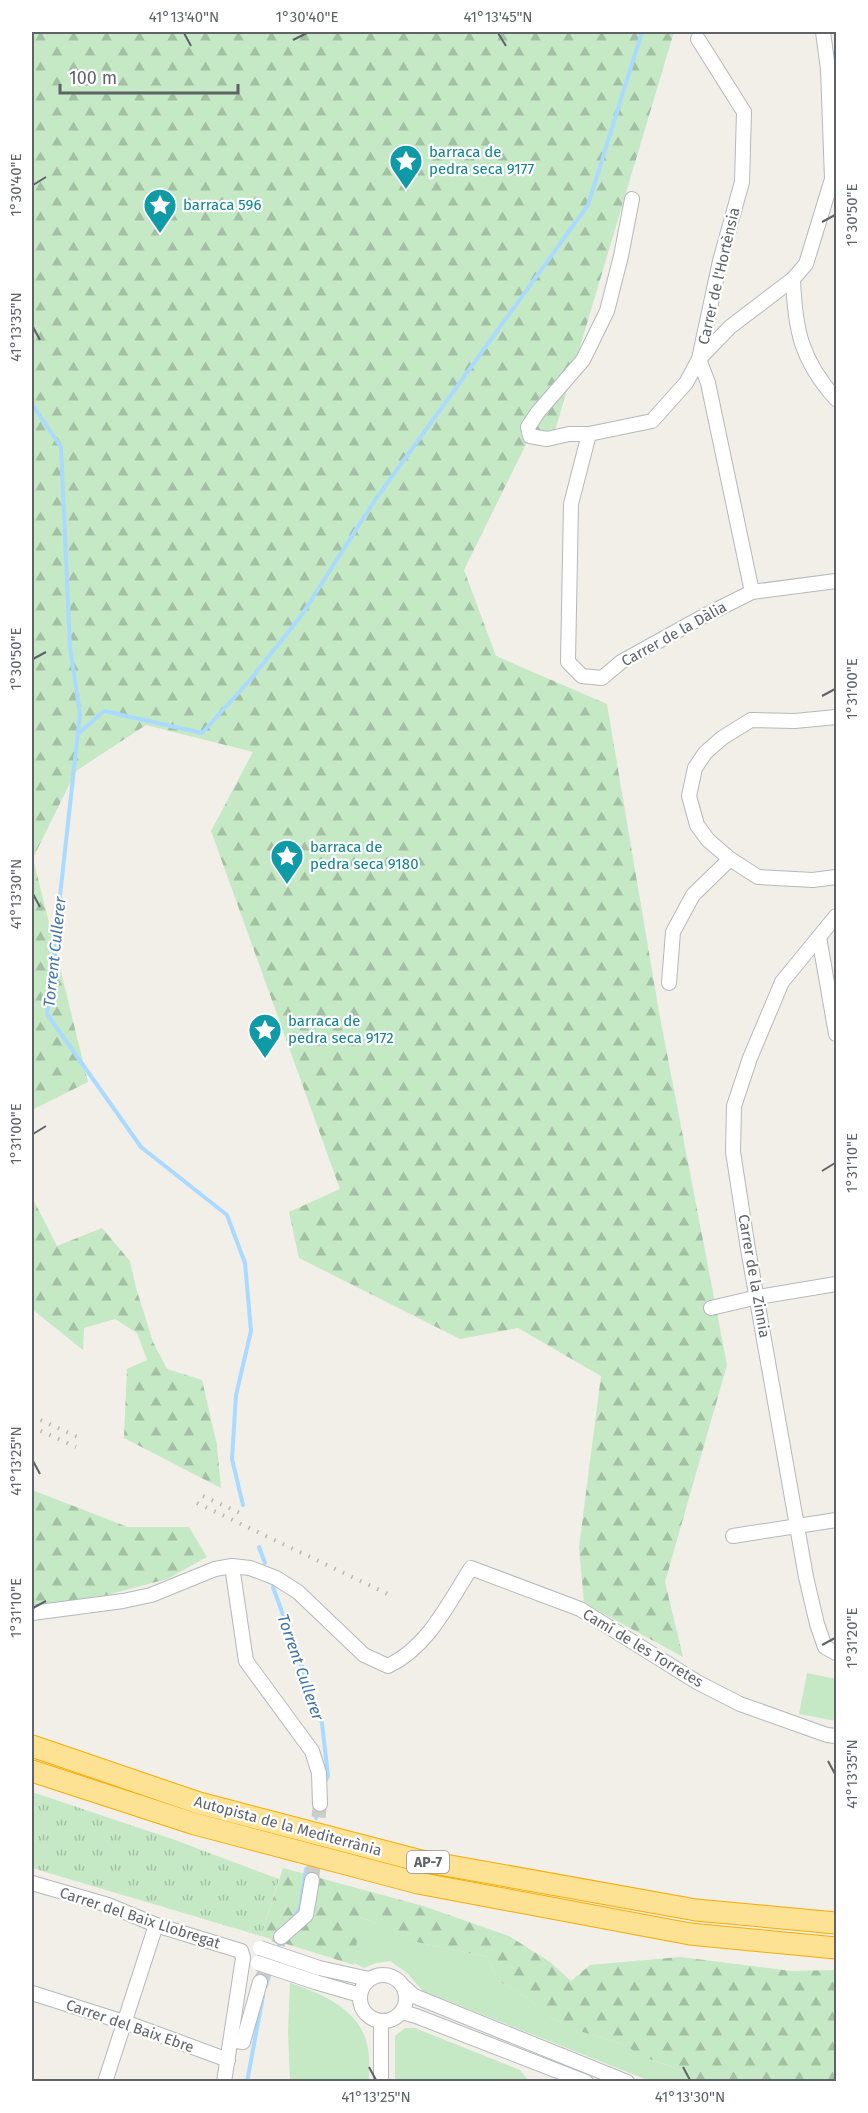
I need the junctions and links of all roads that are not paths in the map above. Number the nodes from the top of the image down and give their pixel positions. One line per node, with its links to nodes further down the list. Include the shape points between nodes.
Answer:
1 (823, 32): 3 (street)
2 (698, 39): 6 (street, Carrer de l'Hortènsia, via 744,112 742,182)
3 (834, 176): 5 (street, via 806,264)
4 (632, 199): 8 (street, via 607,311 583,360 528,427 530,436 547,439)
5 (793, 279): 6 (street, via 730,327); 7 (street, via 794,315 802,348 823,385)
6 (699, 359): 8 (street, via 686,382 652,421); 10 (street, Carrer de l'Hortènsia, via 708,383)
7 (837, 399)
8 (589, 434): 10 (street, Carrer de la Dàlia, via 571,504 568,662 582,676 602,678 621,662)
9 (837, 581): 10 (street, Carrer de la Dàlia)
10 (752, 592)
11 (837, 717): 12 (street, via 751,720 705,753 695,768 689,796 697,825)
12 (730, 859): 13 (street, via 758,877); 18 (street, via 693,895 673,932)
13 (837, 877)
14 (837, 916): 15 (street, Carrer de la Zinnia)
15 (819, 937): 16 (street, Carrer de la Zinnia); 17 (street)
16 (800, 961): 17 (street); 21 (street, Carrer de la Zinnia, via 782,982 734,1106 733,1152)
17 (824, 963): 19 (street)
18 (669, 983)
19 (837, 1034)
20 (837, 1284): 21 (street)
21 (758, 1297): 22 (street); 24 (street, Carrer de la Zinnia)
22 (711, 1308)
23 (837, 1520): 24 (street)
24 (798, 1527): 25 (street); 28 (street, Carrer de la Zinnia, via 817,1624 825,1647)
25 (733, 1536)
26 (232, 1566): 27 (street, Camí de les Torretes, via 141,1597); 29 (street, Camí de les Torretes, via 276,1578 298,1592 364,1655 388,1666 405,1657 429,1632 471,1568 580,1609 697,1682 740,1704); 32 (street, via 246,1660 312,1751 319,1773)
27 (32, 1612)
28 (837, 1653)
29 (837, 1736)
30 (32, 1746): 35 (highway, Autopista de la Mediterrània / AP-7, via 199,1803 417,1860 696,1910)
31 (32, 1771): 38 (highway, Autopista de la Mediterrània / AP-7, via 195,1824 418,1883 690,1934)
32 (320, 1804)
33 (312, 1880): 37 (street, via 306,1915)
34 (32, 1883): 36 (street, Carrer del Baix Llobregat, via 108,1905)
35 (837, 1923)
36 (156, 1925): 39 (street, Carrer del Baix Llobregat); 47 (street)
37 (280, 1937)
38 (837, 1948)
39 (245, 1955): 40 (street, bridge, via 260,1948 319,1968); 44 (street, bridge, via 258,1963); 48 (street)
40 (369, 1979): 42 (street, via 389,1975); 44 (street)
41 (260, 1982): 48 (street, via 243,2042)
42 (404, 1987): 45 (street, via 407,2000); 55 (street, via 414,1996)
43 (32, 1993): 47 (street, Carrer del Baix Ebre)
44 (360, 1995): 46 (street, via 363,2009)
45 (402, 2012): 46 (street); 50 (street)
46 (381, 2021): 53 (street)
47 (124, 2023): 49 (street, Carrer del Baix Ebre); 51 (street)
48 (231, 2040): 49 (street)
49 (228, 2060): 52 (street)
50 (552, 2075): 54 (street)
51 (105, 2082)
52 (224, 2082)
53 (381, 2082)
54 (586, 2082)
55 (627, 2082)

